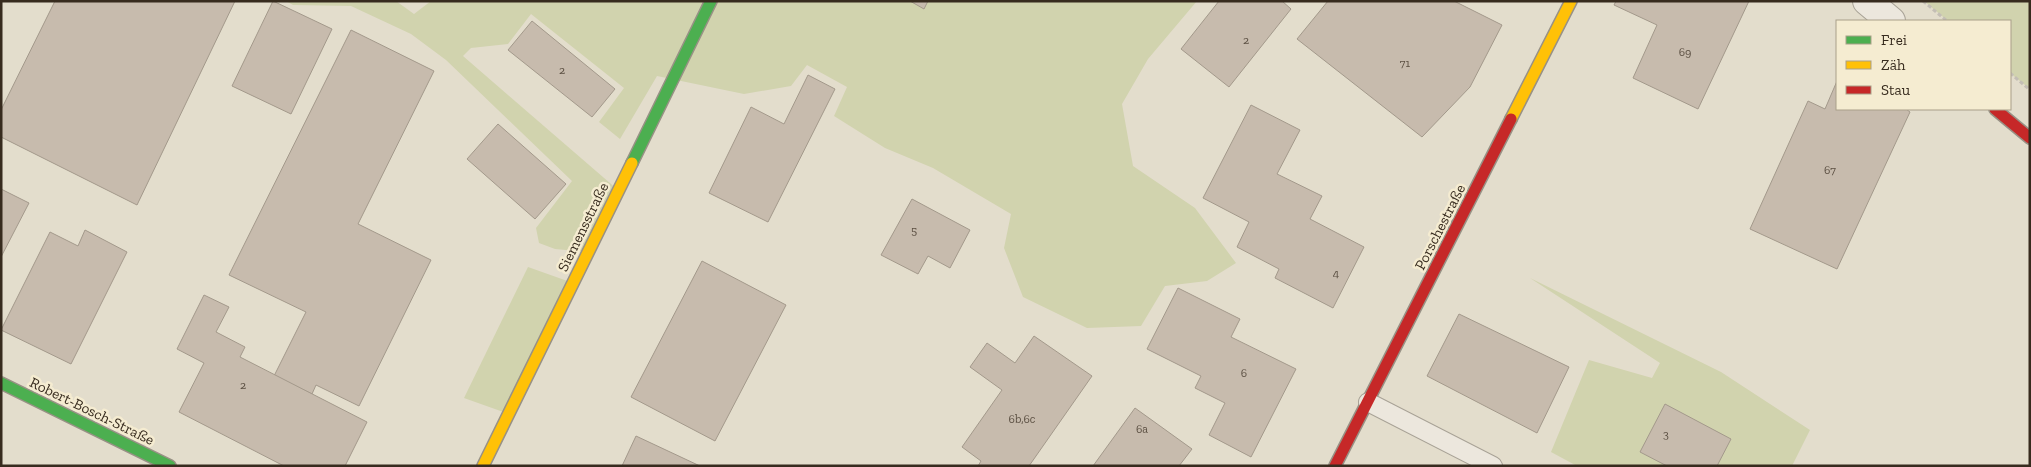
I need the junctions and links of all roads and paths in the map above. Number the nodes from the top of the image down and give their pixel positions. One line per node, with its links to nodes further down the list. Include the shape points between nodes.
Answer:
1 (711, 1): 14 (street, Siemensstraße)
2 (1571, 1): 12 (street, Porschestraße)
3 (1867, 1): 5 (street)
4 (1923, 1): 6 (path)
5 (1890, 20)
6 (1946, 20)
7 (2011, 74): 8 (path)
8 (2030, 90)
9 (1996, 110): 10 (street)
10 (2030, 138)
11 (1, 383): 13 (street, Robert-Bosch-Straße)
12 (1368, 402): 15 (street, Porschestraße); 16 (lane)
13 (170, 466)
14 (483, 466)
15 (1335, 466)
16 (1494, 466)

